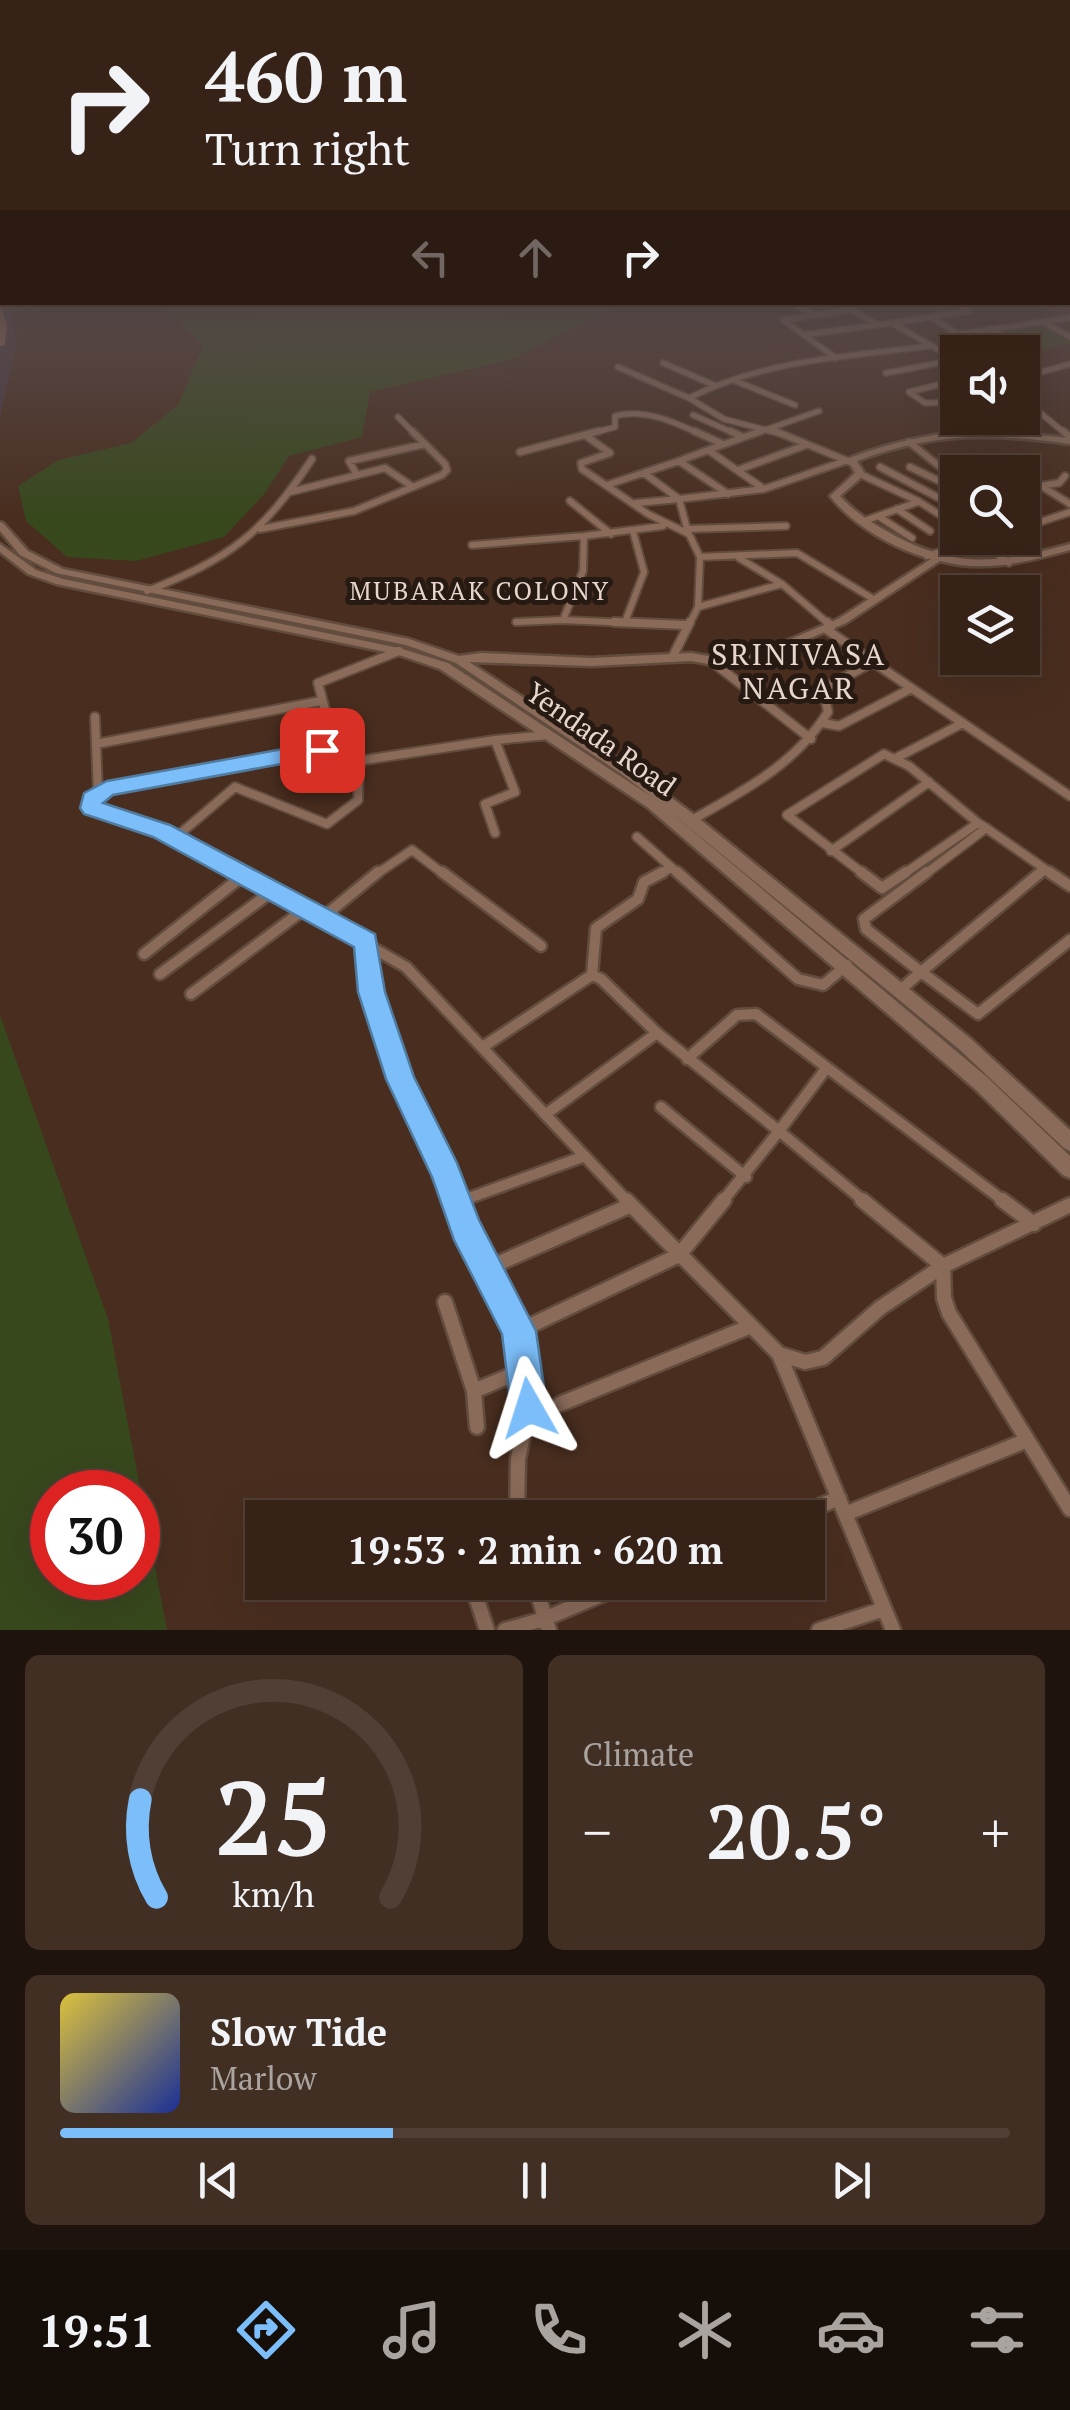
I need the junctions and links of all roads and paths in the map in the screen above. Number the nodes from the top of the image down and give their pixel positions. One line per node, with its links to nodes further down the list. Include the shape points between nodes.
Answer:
1 (665, 363): 10 (street)
2 (812, 363): 8 (street)
3 (940, 364): 6 (street)
4 (1070, 364): 7 (street)
5 (618, 367): 11 (street)
6 (886, 373)
7 (1040, 373)
8 (733, 380): 10 (street); 13 (street)
9 (940, 384): 12 (street, via 908,392 925,403)
10 (714, 386): 11 (street)
11 (688, 398): 18 (street, via 724,420)
12 (940, 403)
13 (795, 405)
14 (819, 411): 18 (street)
15 (1040, 413): 21 (street)
16 (693, 415): 20 (street)
17 (398, 418): 23 (street)
18 (767, 428): 20 (street); 25 (street)
19 (585, 434): 24 (street, via 615,426 615,416 624,411 642,412); 27 (street); 40 (street, via 610,454 580,466)
20 (742, 437): 24 (street)
21 (1070, 439): 22 (main road, via 974,430)
22 (908, 442): 29 (main road); 31 (street)
23 (425, 444): 37 (street, via 349,462); 42 (street, via 447,470)
24 (724, 444): 26 (street)
25 (806, 445): 29 (street); 34 (street)
26 (708, 450): 30 (street); 34 (street)
27 (520, 452)
28 (312, 459): 44 (street)
29 (848, 461): 36 (main road); 43 (street)
30 (679, 462): 35 (street); 45 (street)
31 (940, 466)
32 (880, 467): 47 (street)
33 (910, 467): 39 (street)
34 (738, 470): 43 (street)
35 (644, 473): 40 (street); 46 (street)
36 (860, 474): 49 (street); 56 (main road, via 835,496)
37 (357, 475): 42 (street, via 389,468); 44 (street)
38 (1064, 476): 41 (street, via 1063,482)
39 (940, 481)
40 (607, 485): 50 (street)
41 (1041, 486): 51 (street)
42 (414, 487): 61 (street, via 333,516)
43 (764, 489): 45 (street)
44 (290, 492): 61 (street)
45 (728, 494): 46 (street)
46 (680, 498): 50 (street); 64 (street)
47 (940, 499)
48 (570, 501): 65 (street)
49 (918, 502): 52 (street); 54 (street)
50 (636, 503): 59 (street)
51 (1070, 504)
52 (896, 509): 55 (street); 62 (street)
53 (1070, 512): 57 (street)
54 (940, 515)
55 (878, 516): 56 (street); 67 (street)
56 (864, 521): 75 (main road)
57 (1040, 522)
58 (0, 525): 78 (main road, Yendada Road, via 42,564)
59 (663, 526): 63 (street); 64 (street)
60 (786, 526): 64 (street)
61 (260, 529): 78 (street, via 223,559)
62 (930, 531)
63 (633, 532): 65 (street); 83 (street, via 644,572)
64 (688, 532): 73 (street)
65 (611, 534): 66 (street)
66 (584, 536): 68 (street); 81 (street, via 583,571)
67 (912, 538)
68 (472, 545)
69 (0, 547): 86 (main road, Yendada Road, via 32,572 79,587)
70 (1070, 547): 76 (main road)
71 (940, 555): 75 (street)
72 (999, 555): 76 (street)
73 (700, 557): 74 (street); 80 (street)
74 (737, 557): 77 (street); 79 (street, via 797,553)
75 (932, 558): 76 (main road); 79 (street)
76 (1009, 563)
77 (782, 584): 80 (street); 85 (street)
78 (147, 591): 88 (main road, Yendada Road, via 409,642)
79 (875, 600): 85 (street)
80 (698, 606): 84 (street)
81 (563, 620): 82 (street); 83 (street)
82 (516, 622)
83 (625, 622): 84 (street)
84 (686, 625): 87 (street)
85 (829, 628): 89 (street); 90 (main road)
86 (399, 651): 88 (main road, Yendada Road); 92 (street, via 324,679 316,687)
87 (672, 658): 88 (main road); 90 (main road)
88 (450, 662): 96 (main road, Yendada Road); 104 (main road, Yendada Road, via 625,770)
89 (873, 662): 91 (street); 94 (street, via 823,690)
90 (715, 664): 98 (street)
91 (910, 689): 94 (street, via 839,726); 95 (street)
92 (321, 702): 99 (street); 102 (street, via 333,740 322,750)
93 (96, 717): 99 (street)
94 (823, 722): 98 (street)
95 (963, 723): 100 (street); 103 (street)
96 (548, 735): 97 (street); 104 (main road, Yendada Road)
97 (495, 740): 106 (street, via 515,792 485,804); 108 (street, via 364,760 358,800 327,824 235,787)
98 (811, 740): 104 (street, via 758,784)
99 (96, 744): 102 (street)
100 (896, 758): 101 (street); 109 (street, via 878,756 787,815)
101 (929, 782): 105 (street); 109 (street)
102 (98, 793): 108 (street, via 92,808 100,813)
103 (1070, 796)
104 (685, 824): 121 (main road, Yendada Road)
105 (982, 825): 109 (street, via 882,888); 111 (street); 122 (street, via 864,919 866,928)
106 (495, 834)
107 (637, 837): 110 (street)
108 (175, 838): 112 (street)
109 (831, 851)
110 (672, 868): 121 (street, via 798,979 823,985); 124 (street, via 644,882 638,899 596,928)
111 (1045, 868): 113 (street); 122 (street)
112 (245, 874): 114 (street); 120 (street)
113 (1070, 886)
114 (274, 890): 115 (street); 123 (street)
115 (306, 908): 116 (street); 126 (street)
116 (321, 919): 117 (street); 118 (street, via 412,850)
117 (366, 941): 128 (street, via 406,967); 138 (street, via 372,992 400,1079)
118 (541, 946)
119 (1067, 948): 122 (street, via 978,1014)
120 (144, 954)
121 (852, 961): 125 (main road); 136 (main road, Yendada Road)
122 (921, 970): 125 (street)
123 (160, 974)
124 (592, 976): 127 (street); 128 (street)
125 (900, 990): 134 (main road)
126 (191, 994)
127 (657, 1032): 129 (street); 132 (street)
128 (484, 1046): 132 (street)
129 (687, 1059): 130 (street, via 746,1012); 133 (street)
130 (825, 1070): 133 (street); 141 (street)
131 (660, 1106): 137 (street)
132 (546, 1114): 135 (street)
133 (779, 1131): 137 (street); 143 (street)
134 (1070, 1142)
135 (585, 1156): 138 (street); 139 (street)
136 (1070, 1169)
137 (746, 1177): 142 (street)
138 (456, 1202): 144 (street)
139 (631, 1205): 142 (street); 144 (street)
140 (1070, 1205): 141 (street)
141 (1034, 1224): 143 (street)
142 (679, 1255): 146 (street); 147 (street)
143 (943, 1266): 148 (street, via 823,1358 806,1362); 153 (street, via 949,1313)
144 (488, 1268): 147 (street)
145 (444, 1302): 150 (street)
146 (751, 1326): 148 (street); 151 (street)
147 (519, 1331): 149 (street)
148 (779, 1354): 154 (street)
149 (526, 1369): 150 (street); 155 (street, via 529,1408)
150 (474, 1391): 152 (street)
151 (560, 1404)
152 (477, 1427)
153 (1026, 1440): 157 (street); 158 (street)
154 (839, 1498): 156 (street); 158 (street)
155 (517, 1500)
156 (825, 1504)
157 (1070, 1509)
158 (846, 1514): 162 (street)
159 (477, 1600): 164 (street)
160 (540, 1600): 163 (street)
161 (596, 1600): 163 (street)
162 (884, 1609): 166 (street); 167 (street)
163 (547, 1624): 165 (street)
164 (487, 1630)
165 (504, 1630)
166 (819, 1630)
167 (893, 1630)

